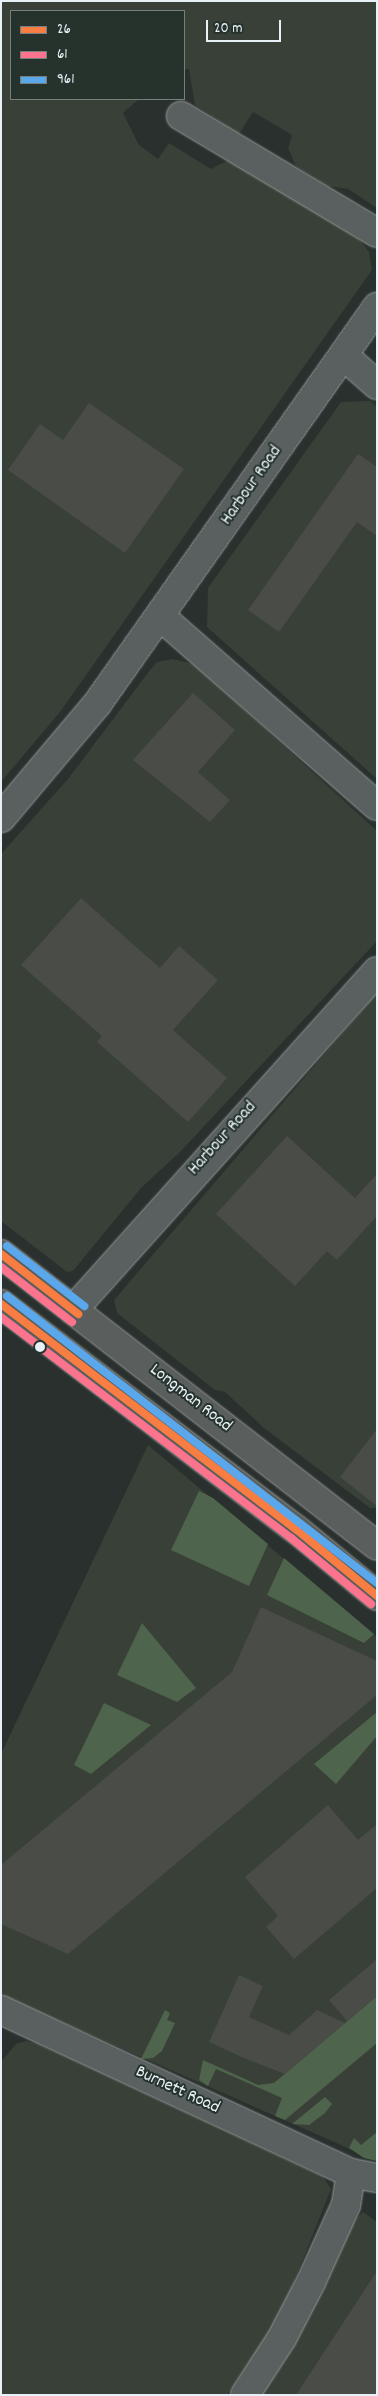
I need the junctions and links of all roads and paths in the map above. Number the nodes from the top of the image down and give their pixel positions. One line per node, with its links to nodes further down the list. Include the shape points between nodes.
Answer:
1 (181, 116): 2 (street)
2 (377, 232)
3 (377, 307): 4 (street, Harbour Road)
4 (344, 356): 5 (street); 6 (street, Harbour Road)
5 (377, 386)
6 (160, 616): 7 (street); 8 (street, Harbour Road, via 98,704)
7 (377, 806)
8 (1, 818)
9 (377, 971): 12 (street, Harbour Road)
10 (1, 1254): 12 (highway, Longman Road)
11 (1, 1304): 14 (highway, via 297,1530)
12 (74, 1310): 13 (highway, Longman Road)
13 (377, 1546)
14 (377, 1596)
15 (2, 2014): 16 (street, Burnett Road)
16 (364, 2176): 17 (street, Burnett Road, via 346,2205 282,2338)
17 (245, 2395)

